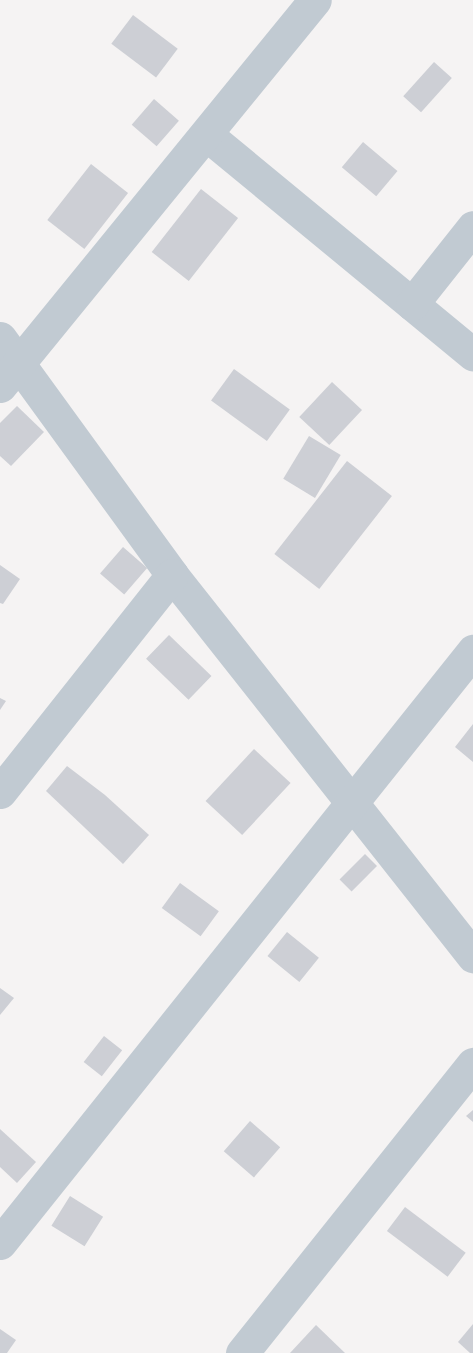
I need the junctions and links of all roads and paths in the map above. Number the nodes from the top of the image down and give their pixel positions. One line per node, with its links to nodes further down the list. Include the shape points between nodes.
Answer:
1 (315, 0): 2 (street)
2 (207, 135): 4 (street); 6 (street)
3 (473, 228): 4 (street)
4 (412, 304): 5 (street)
5 (473, 354)
6 (6, 362): 7 (street)
7 (172, 575): 9 (street); 10 (street)
8 (473, 651): 10 (street)
9 (0, 792)
10 (352, 803): 11 (street); 13 (street)
11 (473, 956)
12 (473, 1064): 14 (street)
13 (0, 1243)
14 (242, 1353)

